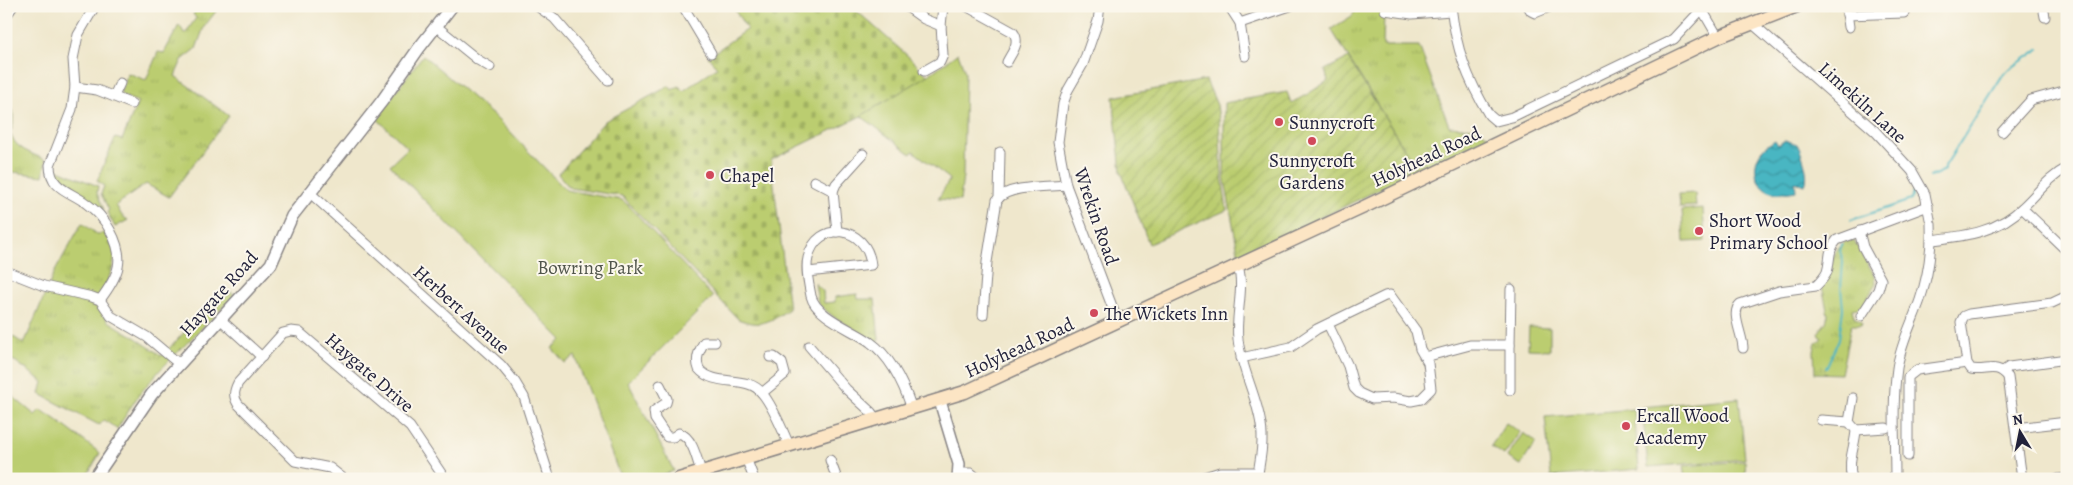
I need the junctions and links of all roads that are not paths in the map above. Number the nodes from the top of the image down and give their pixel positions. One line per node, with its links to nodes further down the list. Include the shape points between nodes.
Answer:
1 (13, 6): 21 (street)
2 (95, 6): 36 (street, via 78,34 73,59)
3 (452, 6): 25 (street, Haygate Road)
4 (537, 6): 34 (street, via 554,18)
5 (683, 6): 29 (street)
6 (906, 6): 26 (street)
7 (943, 6): 26 (street)
8 (966, 6): 31 (street, via 1013,32 1017,44)
9 (1100, 6): 47 (street, Wrekin Road, via 1083,64 1063,104 1058,142)
10 (1229, 6): 23 (street)
11 (1290, 6): 23 (street)
12 (1528, 6): 13 (street, via 1535,13)
13 (1552, 6)
14 (1797, 6): 24 (main road, Holyhead Road)
15 (2043, 6): 22 (street)
16 (1701, 8): 28 (street); 40 (street, Holyhead Road, via 1674,39)
17 (1451, 9): 18 (street, via 1412,14); 40 (street, Holyhead Road, via 1462,64 1484,108 1496,121)
18 (1385, 10)
19 (1846, 11): 20 (street); 27 (street)
20 (1904, 13)
21 (6, 16)
22 (2045, 18)
23 (1240, 23): 30 (street)
24 (1753, 24): 28 (main road, Holyhead Road); 51 (street, Limekiln Lane, via 1875,132 1912,171 1922,185)
25 (436, 26): 32 (street); 48 (street, Haygate Road, via 382,101)
26 (940, 26): 33 (street, via 943,55 940,62)
27 (1849, 26)
28 (1718, 37): 41 (main road, Holyhead Road)
29 (712, 53)
30 (1244, 56)
31 (1007, 62)
32 (490, 67)
33 (924, 71)
34 (602, 78)
35 (120, 83): 38 (street)
36 (75, 87): 38 (street); 62 (street, via 72,109 50,165 50,175 54,182 86,202 101,216 117,243 120,254 118,267 110,287)
37 (2067, 90): 42 (street, via 2031,100)
38 (114, 96): 39 (street)
39 (132, 104)
40 (1512, 117): 41 (street)
41 (1522, 132): 57 (main road, Holyhead Road)
42 (2002, 132)
43 (1000, 152): 50 (street)
44 (863, 154): 49 (street)
45 (2067, 168): 52 (street, via 2052,177)
46 (814, 181): 49 (street)
47 (1066, 185): 50 (street, via 1020,189); 66 (street, Wrekin Road)
48 (309, 192): 65 (street, Haygate Road, via 292,216 271,264); 104 (street, Herbert Avenue, via 501,365 527,405)
49 (832, 192): 54 (street)
50 (999, 198): 63 (street, via 991,230)
51 (1928, 206): 53 (street); 55 (street, Limekiln Lane)
52 (2022, 208): 55 (street, via 2010,218 1981,232); 56 (street)
53 (1859, 231): 64 (street, via 1880,280 1878,290); 71 (street, via 1837,240 1832,246 1827,273 1816,286 1779,290 1746,300 1736,307)
54 (837, 232): 59 (street, via 829,233 812,247); 59 (street, via 846,232 862,241 871,265)
55 (1932, 240): 111 (street, Limekiln Lane, via 1920,300 1904,339 1897,368)
56 (2067, 251)
57 (1238, 266): 66 (main road, Holyhead Road); 75 (street, via 1237,328)
58 (7, 271): 62 (street, via 44,286)
59 (808, 272): 85 (street, via 815,305 877,348 901,382)
60 (1512, 289): 69 (street)
61 (2067, 296): 78 (street, via 2052,303 1964,316 1961,322)
62 (100, 300): 77 (street, via 111,316 148,337)
63 (983, 316)
64 (1861, 316)
65 (220, 319): 72 (street); 77 (street, Haygate Road)
66 (1118, 322): 84 (main road, Holyhead Road)
67 (1328, 324): 74 (street, via 1390,295 1416,331); 74 (street, via 1348,366 1354,388 1366,398 1411,401 1425,397 1431,384); 75 (street, via 1291,346)
68 (715, 342): 82 (street, via 704,342 697,358 696,364 702,373 718,380 745,384)
69 (1510, 345): 74 (street, via 1470,345); 81 (street)
70 (809, 346): 86 (street)
71 (1743, 348)
72 (262, 357): 102 (street, Haygate Drive, via 238,383 234,398 238,404 295,461 330,468); 103 (street, Haygate Drive, via 284,333 299,332 410,428)
73 (770, 357): 82 (street, via 782,363 785,374)
74 (1425, 357)
75 (1242, 358): 98 (street, via 1262,428)
76 (2067, 359): 79 (street, via 2009,367)
77 (178, 363): 101 (street, Haygate Road, via 152,394)
78 (1967, 363): 79 (street, via 1971,369 1996,368); 94 (street, via 1916,370 1908,376)
79 (2003, 371): 91 (street, via 2010,385)
80 (660, 385): 97 (street, via 667,399 654,410 655,419 667,437 679,433 684,435 694,449)
81 (1510, 390)
82 (762, 393): 93 (street)
83 (1853, 398): 88 (street)
84 (940, 401): 85 (main road, Holyhead Road); 99 (street, via 959,464)
85 (912, 409): 86 (main road, Holyhead Road)
86 (876, 419): 93 (main road, Holyhead Road)
87 (1821, 420): 88 (street)
88 (1849, 422): 92 (street)
89 (2067, 422): 91 (street)
90 (1886, 428): 92 (street)
91 (2016, 428): 112 (street)
92 (1856, 430): 110 (street, via 1850,453)
93 (789, 445): 95 (main road, Holyhead Road)
94 (1908, 456)
95 (746, 458): 97 (main road, Holyhead Road); 106 (street)
96 (830, 460): 107 (street)
97 (701, 472): 105 (main road, Holyhead Road)
98 (1258, 475): 109 (street, via 1220,472)
99 (958, 476): 108 (street, via 970,474)
100 (2067, 478): 113 (street)
101 (94, 479)
102 (344, 479)
103 (445, 479)
104 (550, 479)
105 (679, 479)
106 (754, 479)
107 (837, 479)
108 (978, 479)
109 (1198, 479)
110 (1852, 479)
111 (1895, 479)
112 (2022, 479)
113 (2058, 479)

